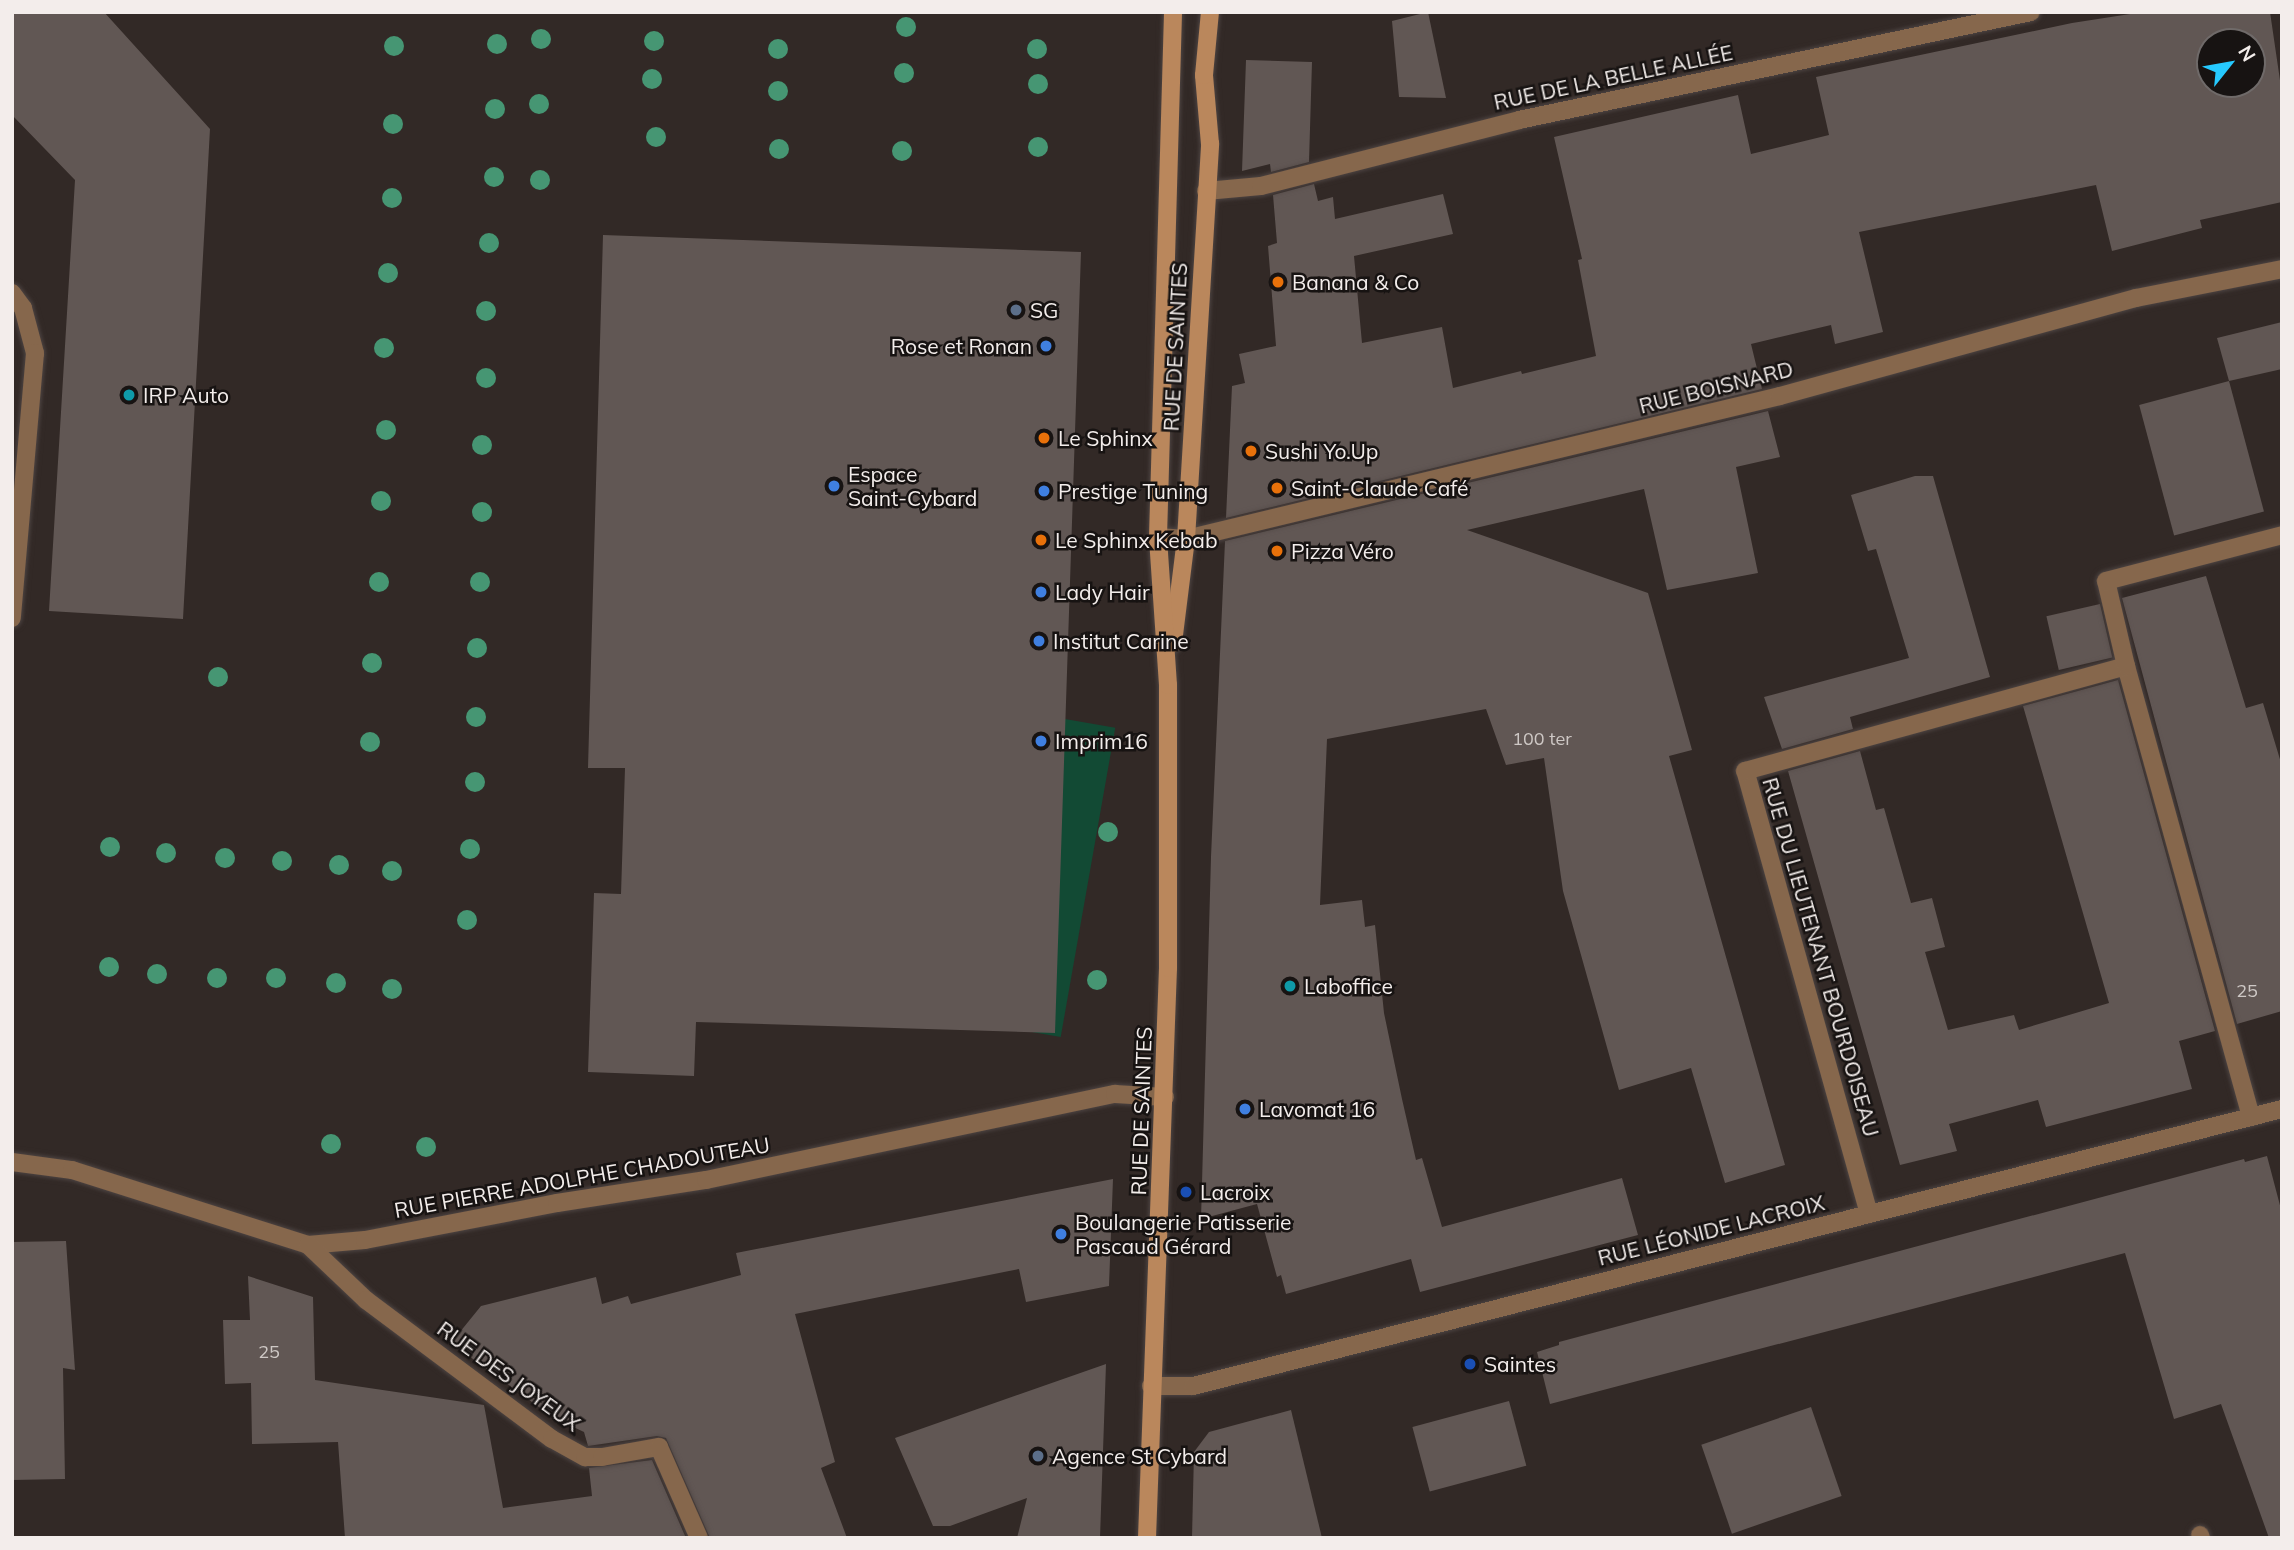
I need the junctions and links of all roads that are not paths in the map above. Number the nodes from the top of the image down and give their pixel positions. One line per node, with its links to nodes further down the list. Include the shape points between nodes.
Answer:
1 (1172, 12): 8 (main road, RUE DE SAINTES)
2 (1210, 12): 4 (main road, RUE DE SAINTES, via 1204,75 1210,144)
3 (2031, 12): 4 (street, RUE DE LA BELLE ALLÉE, via 1518,120 1261,186)
4 (1206, 191): 9 (main road, RUE DE SAINTES)
5 (2282, 269): 9 (street, RUE BOISNARD, via 2136,298 1780,396)
6 (12, 293): 10 (street, via 23,308 35,353)
7 (2282, 535): 11 (street, via 2106,581)
8 (1158, 537): 9 (street, RUE BOISNARD); 12 (main road, RUE DE SAINTES)
9 (1186, 539): 12 (main road, RUE DE SAINTES)
10 (12, 618)
11 (2126, 666): 15 (street); 17 (street, RUE DU LIEUTENANT BOURDOISEAU, via 1745,771)
12 (1168, 685): 13 (main road, RUE DE SAINTES)
13 (1165, 1097): 18 (street, RUE PIERRE ADOLPHE CHADOUTEAU, via 1115,1094 706,1180 365,1240); 19 (main road, RUE DE SAINTES)
14 (2282, 1109): 15 (street, RUE LÉONIDE LACROIX)
15 (2251, 1117): 17 (street, RUE LÉONIDE LACROIX)
16 (12, 1162): 18 (street, RUE PIERRE ADOLPHE CHADOUTEAU, via 72,1170)
17 (1869, 1214): 19 (street, RUE LÉONIDE LACROIX, via 1205,1383)
18 (309, 1244): 20 (street, RUE DES JOYEUX, via 366,1300 552,1439 584,1457 659,1447)
19 (1151, 1386): 21 (main road, RUE DE SAINTES)
20 (699, 1538)
21 (1147, 1538)

